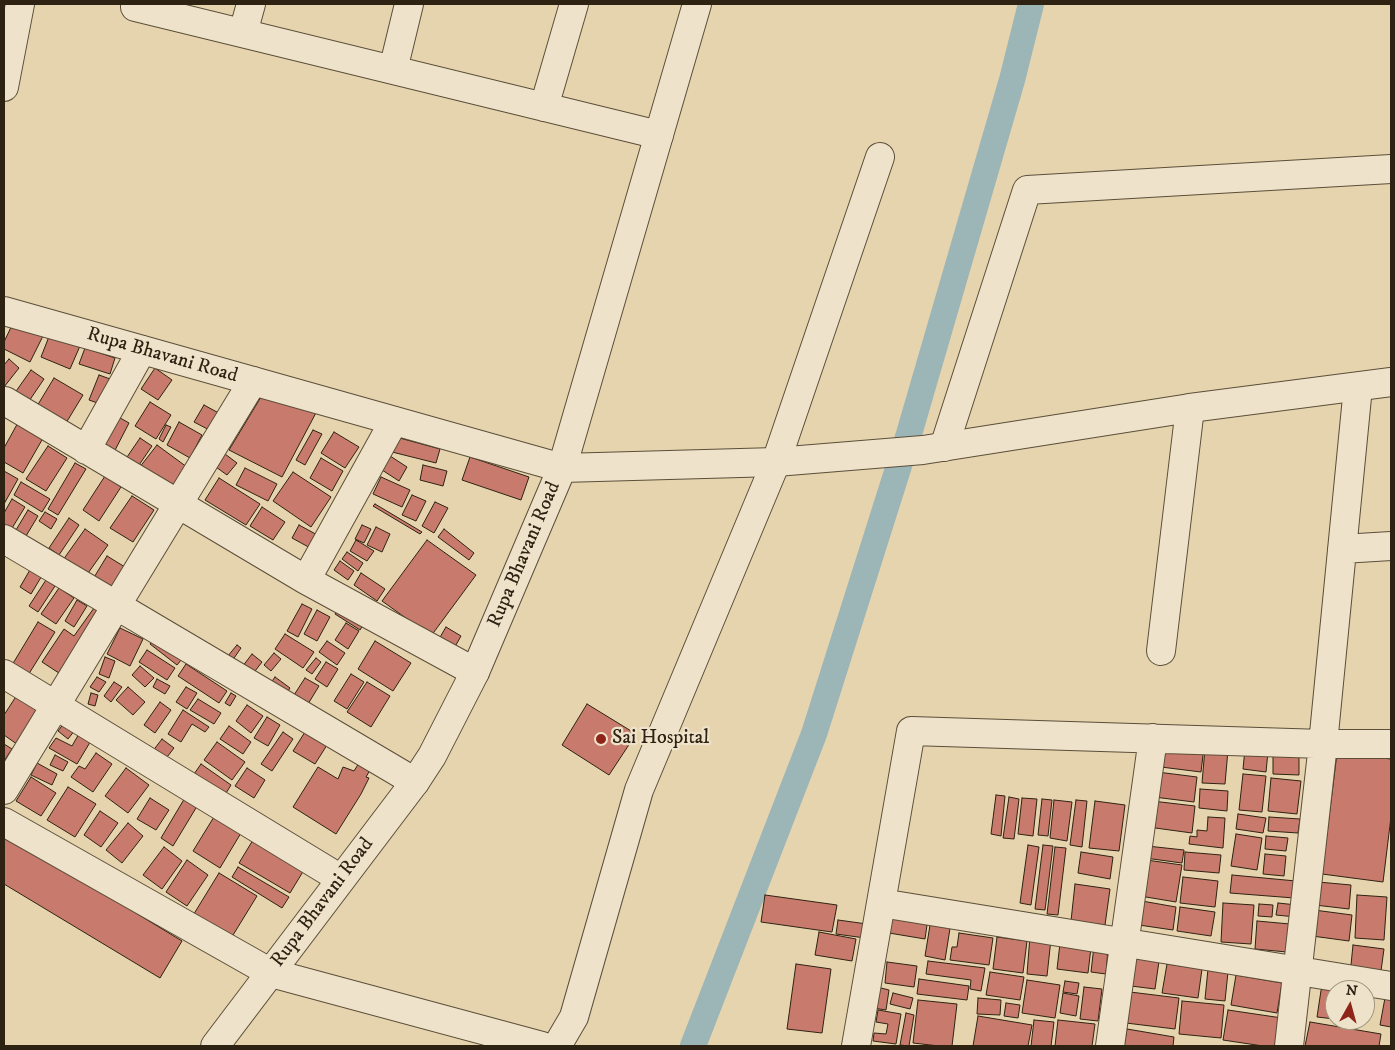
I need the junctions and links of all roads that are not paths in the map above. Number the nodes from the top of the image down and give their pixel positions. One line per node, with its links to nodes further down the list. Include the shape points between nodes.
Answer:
1 (20, 4): 9 (street)
2 (251, 4): 7 (street)
3 (409, 4): 8 (street)
4 (574, 4): 10 (street)
5 (697, 4): 11 (street)
6 (135, 7): 7 (street)
7 (243, 33): 8 (street)
8 (393, 70): 10 (street)
9 (4, 87)
10 (544, 107): 11 (street)
11 (659, 135): 25 (street)
12 (880, 156): 24 (street)
13 (1391, 170): 22 (street, via 1027,190)
14 (4, 311): 15 (street, Rupa Bhavani Road)
15 (142, 350): 16 (street, Rupa Bhavani Road); 23 (street)
16 (253, 381): 21 (street, Rupa Bhavani Road); 26 (street)
17 (1391, 382): 18 (street)
18 (1358, 387): 20 (street); 29 (street)
19 (5, 402): 23 (street)
20 (1190, 408): 22 (street); 32 (street)
21 (394, 421): 25 (street, Rupa Bhavani Road); 30 (street)
22 (934, 448): 24 (street)
23 (86, 450): 26 (street)
24 (776, 462): 25 (street); 50 (street, via 639,790 574,1017)
25 (562, 468): 33 (street, Rupa Bhavani Road)
26 (178, 504): 30 (street); 31 (street)
27 (4, 539): 31 (street)
28 (1391, 546): 29 (street)
29 (1342, 549): 37 (street)
30 (306, 580): 33 (street)
31 (116, 606): 35 (street); 39 (street)
32 (1161, 651)
33 (476, 672): 39 (street, Rupa Bhavani Road)
34 (4, 674): 35 (street)
35 (55, 706): 40 (street); 42 (street)
36 (1153, 738): 37 (street); 43 (street, via 911,731); 44 (street)
37 (1323, 744): 38 (street); 45 (street)
38 (1391, 744)
39 (415, 782): 42 (street, Rupa Bhavani Road)
40 (4, 790)
41 (4, 822): 46 (street)
42 (342, 879): 46 (street, Rupa Bhavani Road)
43 (881, 903): 44 (street); 51 (street)
44 (1124, 943): 45 (street); 52 (street)
45 (1298, 971): 47 (street); 53 (street)
46 (271, 973): 48 (street, Rupa Bhavani Road); 49 (street)
47 (1391, 986)
48 (215, 1046)
49 (542, 1046)
50 (557, 1046)
51 (856, 1046)
52 (1110, 1046)
53 (1289, 1046)

